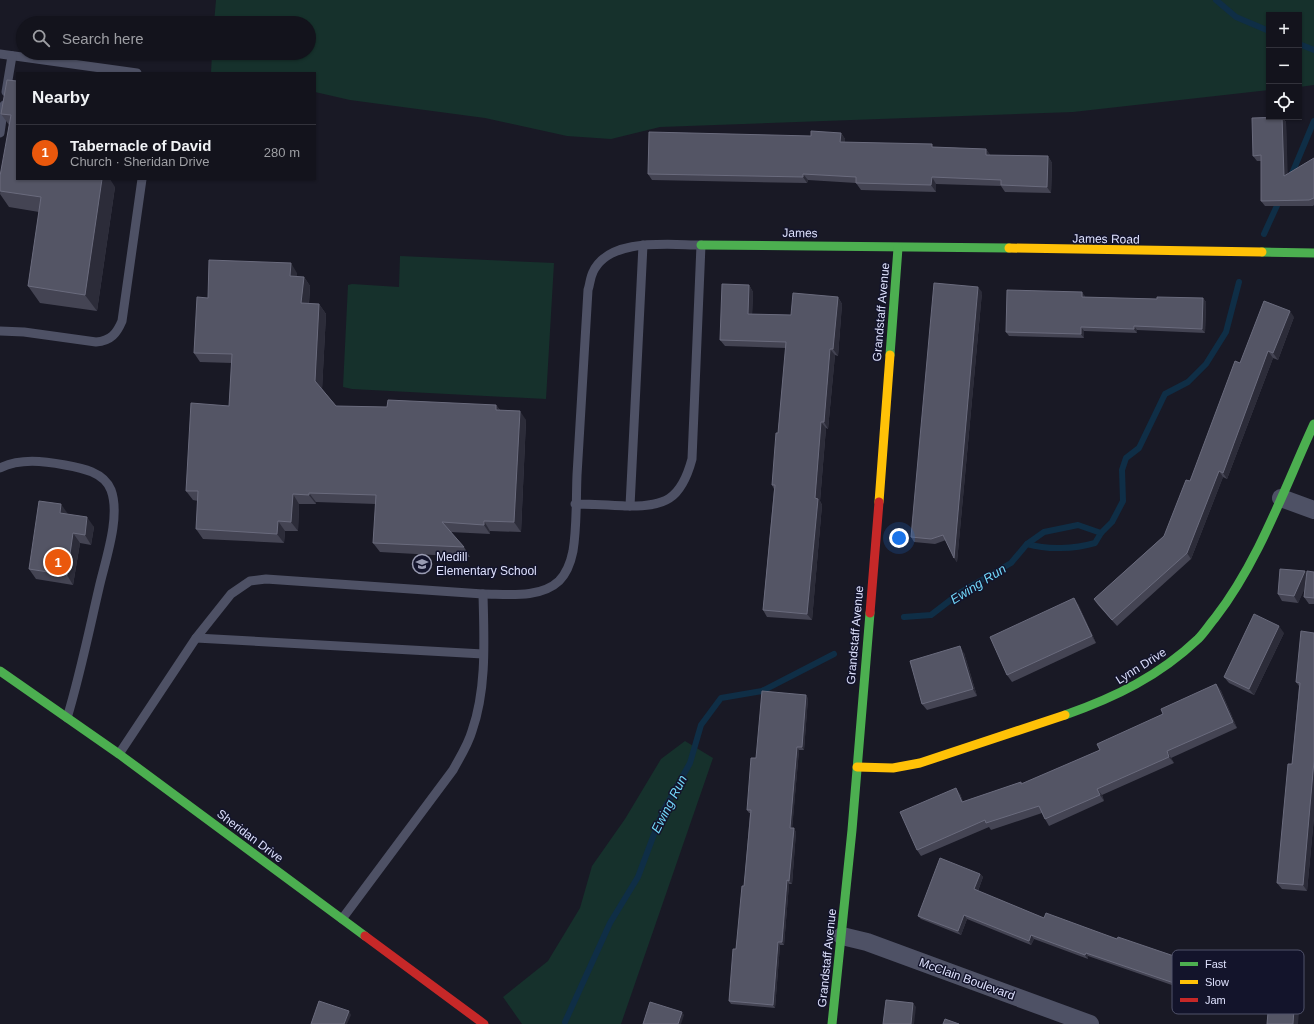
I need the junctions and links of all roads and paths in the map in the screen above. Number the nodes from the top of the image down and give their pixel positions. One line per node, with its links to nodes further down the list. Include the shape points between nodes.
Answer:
1 (0, 54): 2 (lane)
2 (12, 56): 3 (lane); 6 (lane)
3 (16, 57)
4 (41, 60): 5 (lane)
5 (130, 72)
6 (0, 133)
7 (142, 180): 12 (lane, via 122,321 115,335 105,341 96,342)
8 (642, 245): 9 (lane); 16 (lane, via 616,251 601,260 593,272 588,290); 17 (lane)
9 (701, 245): 10 (street, James); 17 (lane, via 690,467 678,490 669,499 647,507)
10 (898, 248): 11 (street, James Road); 25 (street, Grandstaff Avenue)
11 (1314, 253)
12 (0, 331)
13 (1314, 424): 15 (street, Lynn Drive)
14 (0, 468): 23 (lane, via 7,464 29,461 82,468 106,481 111,490 114,503 111,540)
15 (1281, 498): 18 (street); 25 (street, Lynn Drive, via 1230,598 1193,643 1148,678 1096,704 959,751 893,768)
16 (576, 504): 17 (lane); 19 (lane, via 573,552 560,580 551,587 531,593)
17 (630, 506)
18 (1314, 510)
19 (483, 594): 20 (lane, via 266,579 250,581 231,594); 21 (lane)
20 (196, 638): 21 (lane); 24 (lane)
21 (483, 654): 26 (lane, via 480,700 472,732 464,750 453,770)
22 (0, 671): 23 (street, Sheridan Drive)
23 (67, 718): 24 (street, Sheridan Drive)
24 (119, 754): 26 (street, Sheridan Drive)
25 (857, 767): 27 (street, Grandstaff Avenue)
26 (342, 919): 28 (street, Sheridan Drive)
27 (842, 936): 29 (street, Grandstaff Avenue); 30 (street, McClain Boulevard, via 867,942)
28 (484, 1024)
29 (832, 1024)
30 (1090, 1024)

